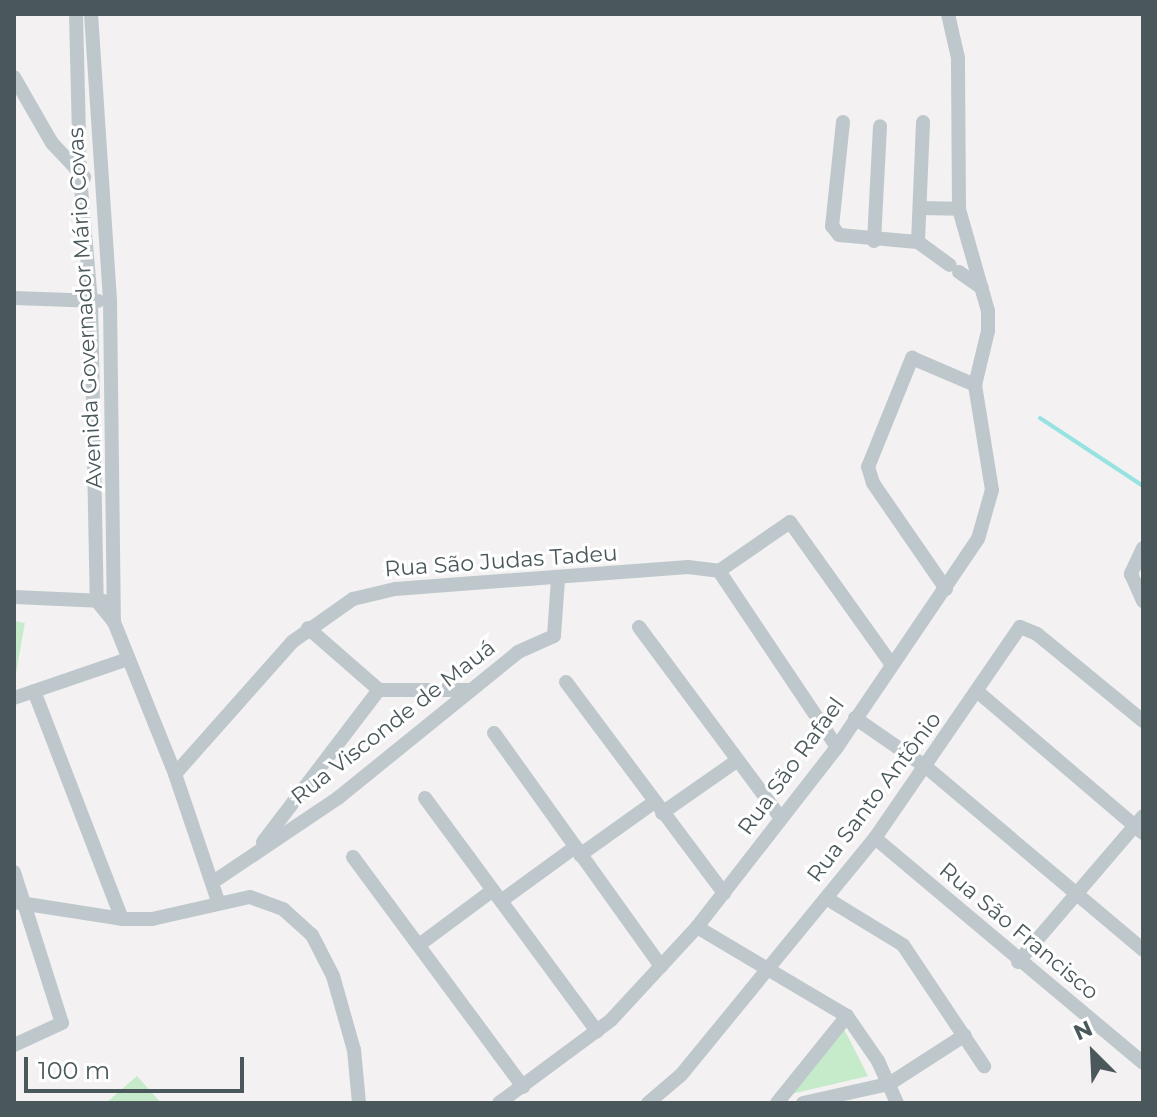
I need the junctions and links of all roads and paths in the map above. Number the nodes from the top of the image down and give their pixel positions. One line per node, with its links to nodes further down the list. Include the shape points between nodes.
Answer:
1 (76, 14): 8 (street, Avenida Governador Mário Covas)
2 (91, 14): 9 (street, Avenida Governador Mário Covas)
3 (948, 14): 11 (street, via 958,58)
4 (14, 77): 8 (street, via 52,143)
5 (843, 122): 12 (street, via 832,226 844,239)
6 (923, 122): 10 (street)
7 (880, 126): 12 (street)
8 (80, 176): 9 (street); 16 (street, Avenida Governador Mário Covas)
9 (101, 178): 17 (street, Avenida Governador Mário Covas)
10 (920, 208): 11 (street); 13 (street)
11 (959, 209): 14 (street, via 965,244)
12 (874, 241): 13 (street)
13 (918, 242): 14 (street)
14 (983, 289): 18 (street, via 988,331)
15 (14, 298): 16 (street)
16 (91, 301): 17 (street); 20 (street, Avenida Governador Mário Covas)
17 (110, 301): 19 (street, Avenida Governador Mário Covas)
18 (975, 385): 24 (street, Rua São Rafael, via 992,490 978,539); 24 (street, via 921,357 912,358 869,463 870,476)
19 (114, 447): 20 (street); 27 (street, Avenida Governador Mário Covas)
20 (95, 448): 26 (street, Avenida Governador Mário Covas)
21 (1143, 548): 28 (street, via 1131,574)
22 (719, 571): 23 (street, Rua São Judas Tadeu, via 688,567); 33 (street, via 792,522); 43 (street)
23 (558, 579): 31 (street, Rua São Judas Tadeu, via 385,590 353,599); 36 (street, Rua Visconde de Mauá, via 557,634 518,652)
24 (946, 589): 33 (street, Rua São Rafael)
25 (14, 597): 26 (street)
26 (97, 601): 27 (street); 29 (street)
27 (117, 601): 29 (street, Avenida Governador Mário Covas)
28 (1143, 601)
29 (114, 622): 32 (street)
30 (639, 627): 44 (street)
31 (308, 628): 35 (street); 46 (street, Rua São Judas Tadeu)
32 (125, 660): 37 (street); 46 (street)
33 (890, 662): 40 (street, Rua São Rafael)
34 (566, 682): 48 (street)
35 (379, 690): 36 (street); 52 (street)
36 (470, 690): 52 (street, Rua Visconde de Mauá, via 338,798)
37 (34, 691): 39 (street); 63 (street)
38 (978, 692): 41 (street, Rua Santo Antônio, via 1025,626); 45 (street, Rua Santo Antônio); 50 (street)
39 (14, 698)
40 (855, 718): 43 (street, Rua São Rafael); 45 (street)
41 (1143, 721)
42 (494, 733): 53 (street)
43 (837, 747): 49 (street, Rua São Rafael)
44 (735, 762): 48 (street); 49 (street)
45 (926, 767): 51 (street, Rua Santo Antônio); 59 (street)
46 (175, 774): 56 (street)
47 (425, 798): 58 (street)
48 (657, 808): 53 (street); 57 (street)
49 (781, 818): 57 (street, Rua São Rafael)
50 (1140, 825): 59 (street)
51 (875, 838): 60 (street, Rua Santo Antônio); 67 (street, Rua São Francisco)
52 (258, 849): 56 (street, Rua Visconde de Mauá)
53 (578, 851): 58 (street); 68 (street)
54 (353, 857): 65 (street)
55 (14, 872): 62 (street)
56 (213, 882): 61 (street)
57 (724, 893): 64 (street, Rua São Rafael)
58 (497, 895): 65 (street); 71 (street)
59 (1073, 895): 66 (street); 67 (street)
60 (826, 898): 69 (street, Rua Santo Antônio); 72 (street, via 903,945)
61 (218, 901): 63 (street, via 152,919); 78 (street, via 250,897 267,902 301,921 312,935 347,1020)
62 (20, 903): 63 (street); 73 (street, via 62,1023)
63 (122, 919)
64 (697, 927): 68 (street, Rua São Rafael); 69 (street)
65 (419, 945): 77 (street)
66 (1143, 950)
67 (1018, 962): 74 (street, Rua São Francisco)
68 (661, 966): 71 (street, Rua São Rafael)
69 (769, 968): 70 (street); 80 (street, Rua Santo Antônio, via 681,1075)
70 (847, 1016): 76 (street); 81 (street)
71 (597, 1031): 77 (street, Rua São Rafael)
72 (965, 1035): 75 (street); 76 (street)
73 (14, 1045)
74 (1141, 1056)
75 (984, 1066)
76 (889, 1084): 82 (street); 83 (street)
77 (523, 1087): 79 (street, Rua São Rafael)
78 (359, 1103)
79 (499, 1103)
80 (648, 1103)
81 (777, 1103)
82 (803, 1103)
83 (897, 1103)

